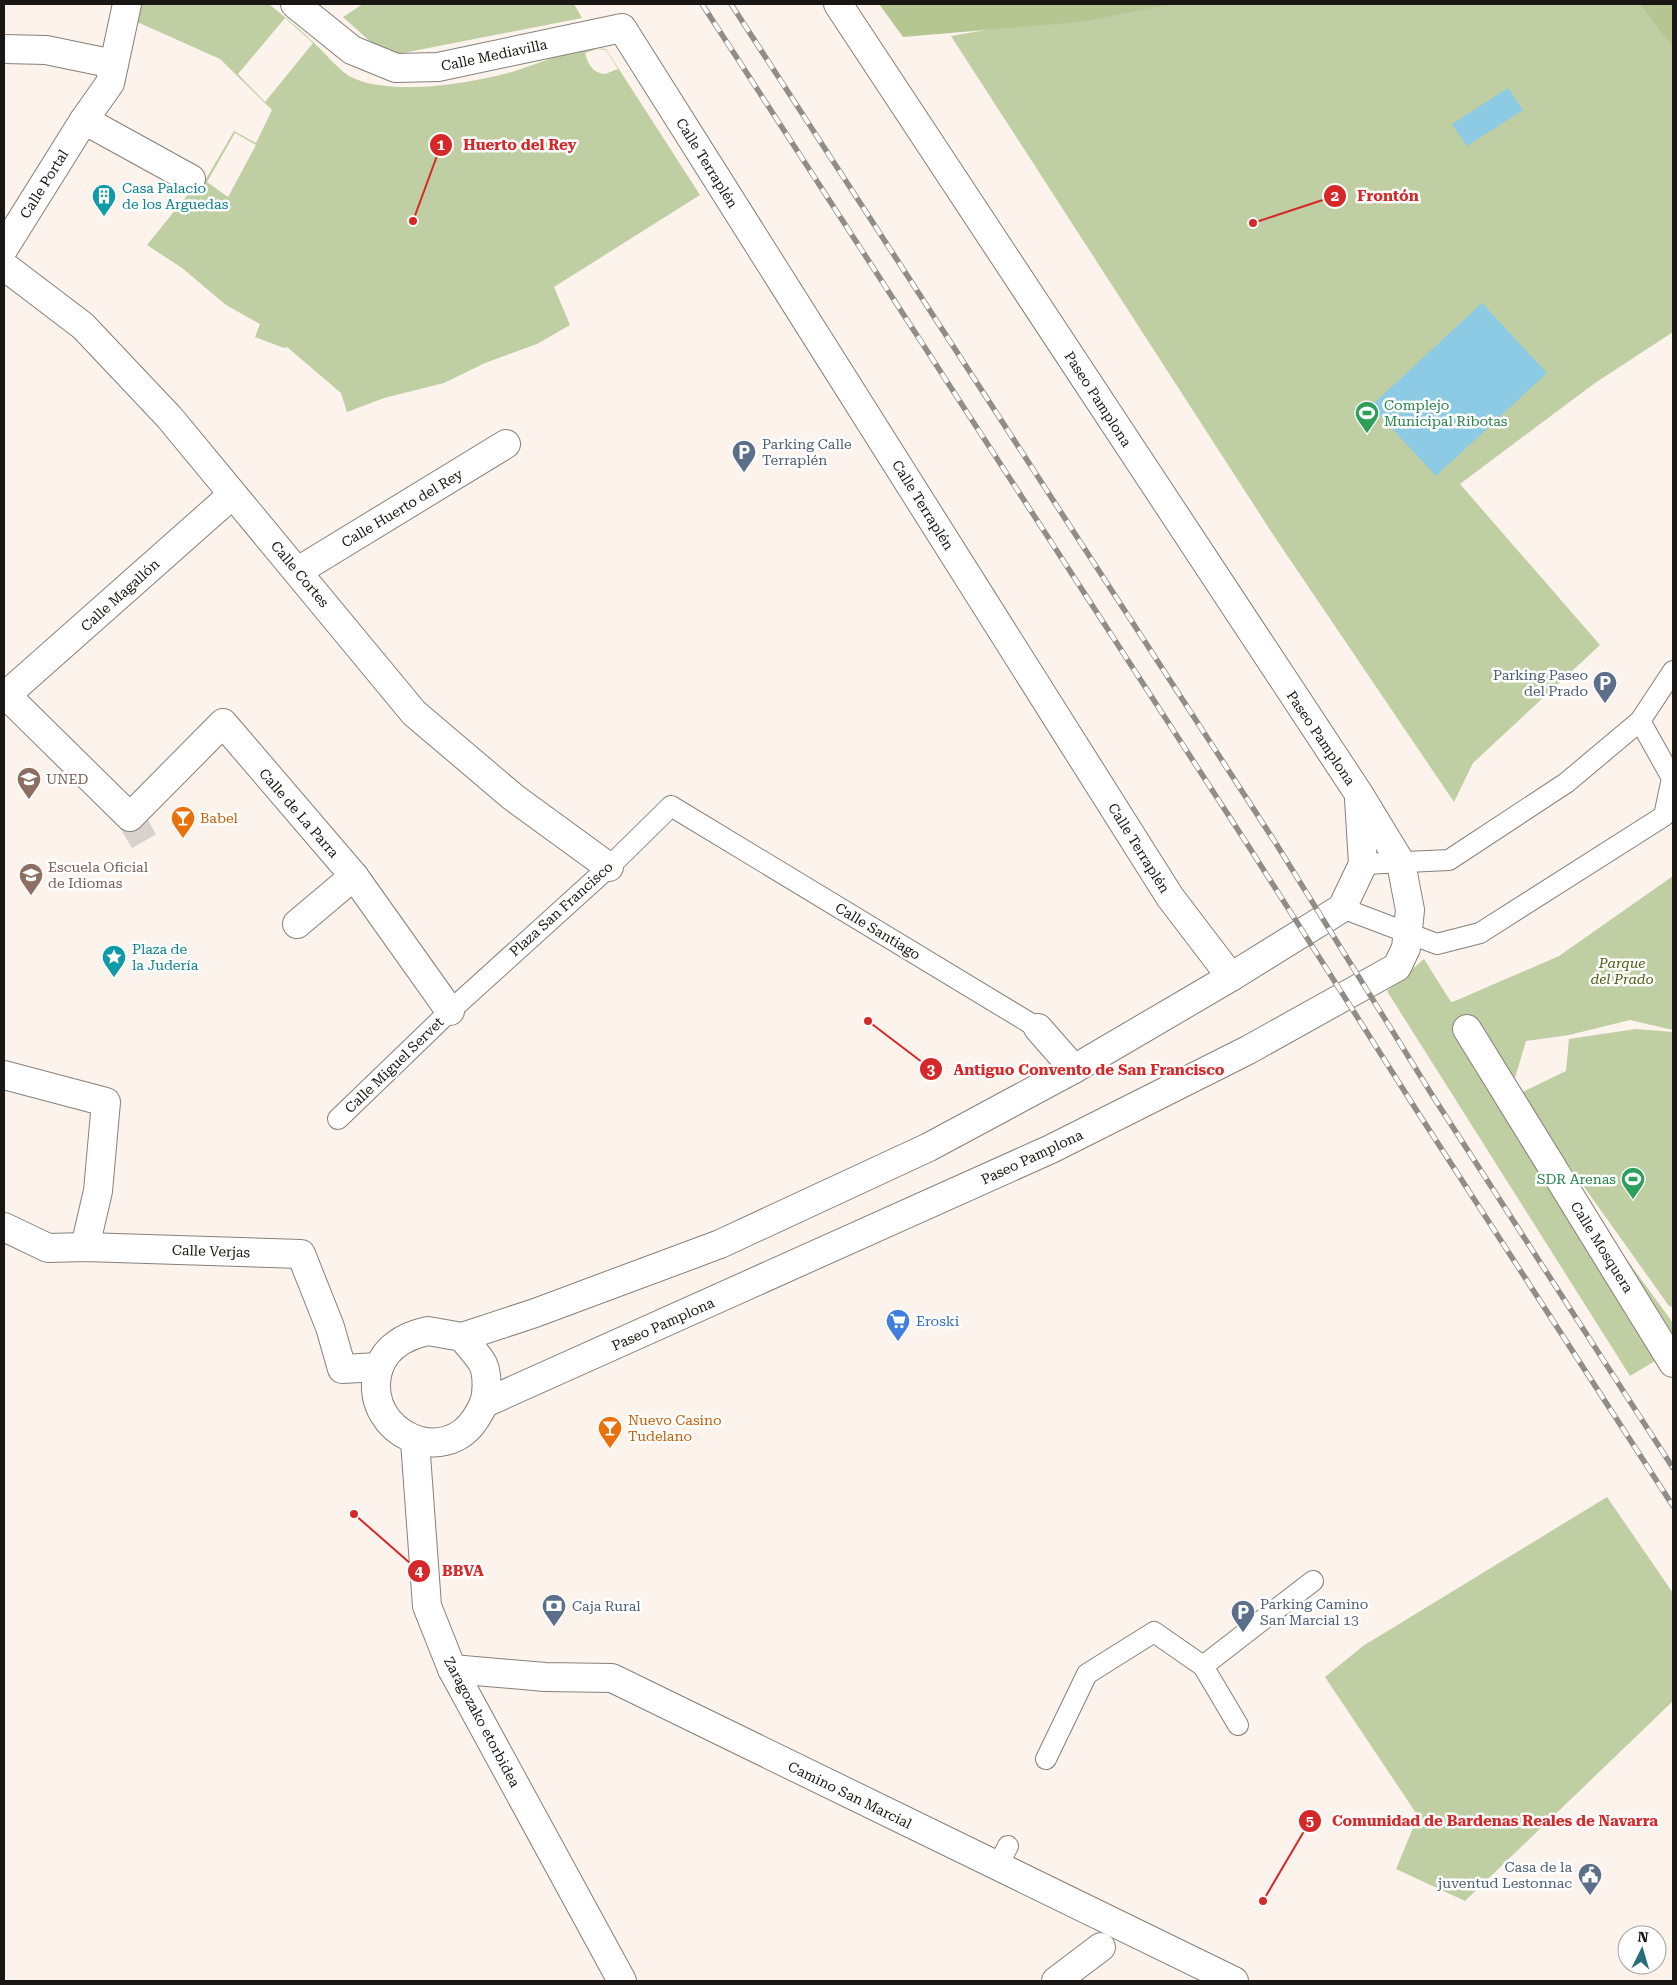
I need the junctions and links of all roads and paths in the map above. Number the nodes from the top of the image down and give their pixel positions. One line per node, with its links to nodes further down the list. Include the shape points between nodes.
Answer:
1 (128, 4): 6 (street, Calle Portal)
2 (295, 4): 4 (street, Calle Mediavilla, via 352,50 396,68 438,67)
3 (838, 4): 17 (street, Paseo Pamplona)
4 (622, 28): 27 (street, Calle Terraplén, via 1170,897)
5 (4, 49): 6 (street, via 46,50)
6 (114, 64): 7 (street, Calle Portal, via 110,83)
7 (84, 120): 8 (street); 9 (street, Calle Portal)
8 (191, 179)
9 (4, 248)
10 (4, 266): 12 (street, Calle Cortes, via 83,326 170,417)
11 (506, 444): 13 (street, Calle Huerto del Rey)
12 (232, 495): 13 (street, Calle Cortes); 15 (street, Calle Magallón)
13 (298, 571): 22 (street, Calle Cortes, via 414,713 512,797)
14 (1673, 671): 16 (lane)
15 (5, 695): 19 (street, Calle Magallón)
16 (1640, 720): 20 (lane, via 1566,782 1450,860); 26 (lane, via 1672,778 1664,816 1480,933 1437,944)
17 (1359, 794): 20 (street, Paseo Pamplona); 21 (street, Paseo Pamplona)
18 (671, 806): 22 (lane, Plaza San Francisco); 29 (lane, Calle Santiago)
19 (130, 817): 23 (street, Calle de La Parra, via 223,723)
20 (1401, 863): 21 (lane); 26 (street, Paseo Pamplona, via 1410,910)
21 (1363, 864): 24 (street, Paseo Pamplona)
22 (608, 867): 28 (lane, Plaza San Francisco)
23 (354, 876): 25 (street); 28 (street, Calle de La Parra)
24 (1342, 908): 26 (lane); 27 (street)
25 (297, 924)
26 (1408, 933): 39 (street, Paseo Pamplona, via 1406,948 1397,967 1248,1050 1051,1149)
27 (1231, 977): 31 (street)
28 (450, 1011): 33 (lane, Calle Miguel Servet)
29 (1038, 1028): 31 (street, Calle Santiago)
30 (1467, 1029): 37 (street, Calle Mosquera)
31 (1074, 1069): 36 (street, via 929,1148 720,1244)
32 (4, 1075): 35 (street, via 106,1102 98,1191)
33 (338, 1119)
34 (4, 1228): 35 (street, Calle Verjas, via 48,1248)
35 (86, 1247): 38 (street, Calle Verjas, via 301,1254 330,1327 342,1369)
36 (462, 1337): 38 (street, via 428,1330 411,1335 394,1345); 39 (street, via 484,1365 488,1384)
37 (1673, 1363)
38 (379, 1367): 40 (street, via 375,1387 378,1406 395,1429)
39 (485, 1403): 40 (street, via 470,1427 454,1438)
40 (416, 1441): 43 (street, Zaragozako etorbidea, via 427,1606)
41 (1313, 1581): 42 (lane)
42 (1203, 1666): 44 (lane); 45 (lane, via 1154,1632 1087,1674)
43 (452, 1669): 47 (street, Zaragozako etorbidea); 49 (street, Camino San Marcial, via 545,1677 612,1678 1002,1856 1128,1928)
44 (1238, 1725)
45 (1046, 1759)
46 (1101, 1947): 48 (street)
47 (622, 1981)
48 (1056, 1981)
49 (1234, 1981)

